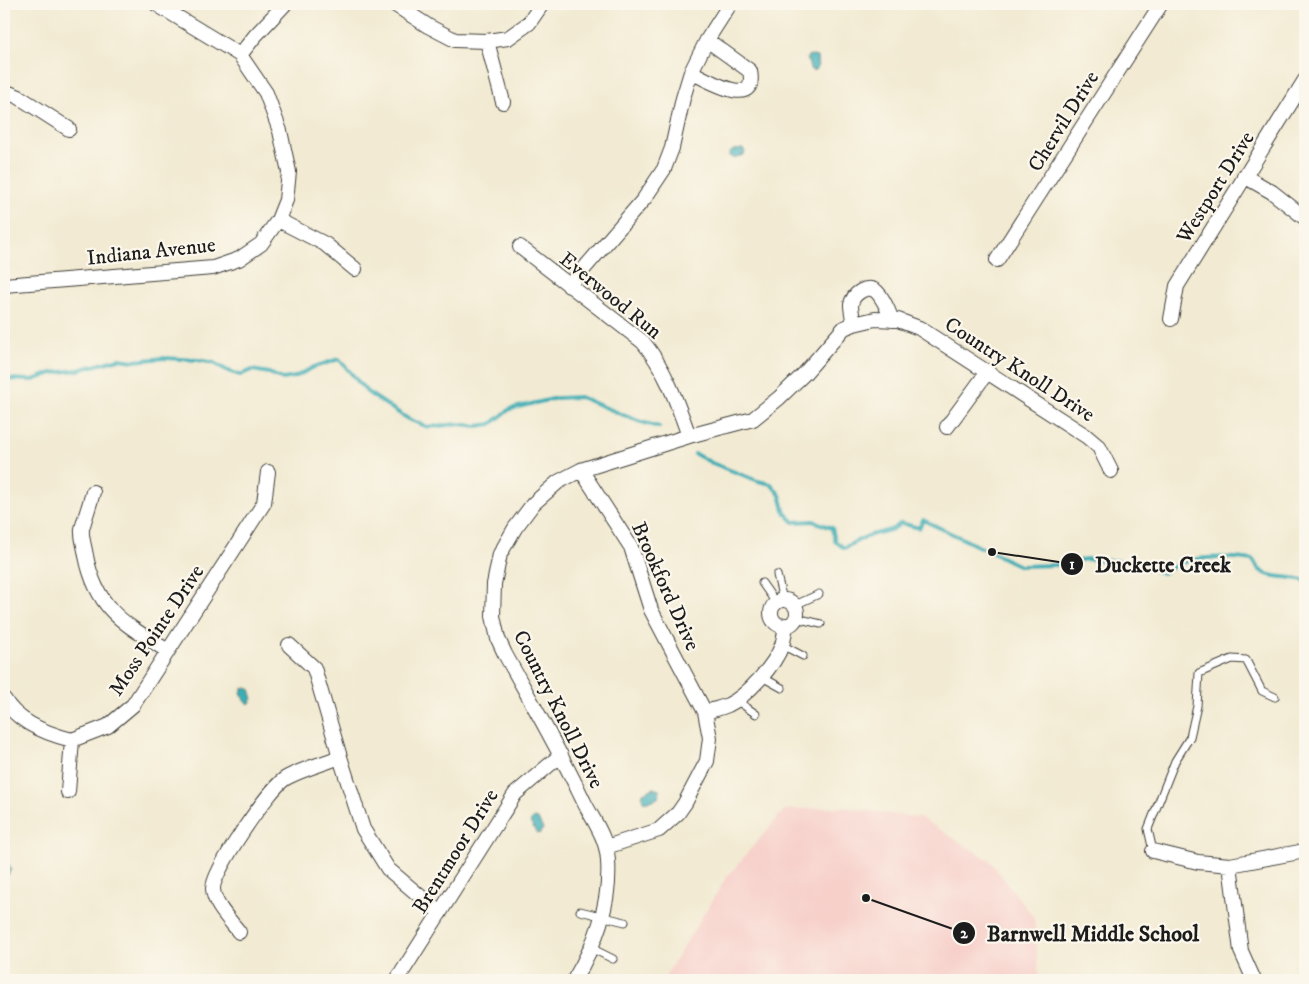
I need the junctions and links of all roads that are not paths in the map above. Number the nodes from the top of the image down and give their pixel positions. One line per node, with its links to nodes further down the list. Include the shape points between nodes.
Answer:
1 (156, 4): 9 (street, Indiana Avenue)
2 (285, 4): 9 (street)
3 (394, 4): 8 (street, via 455,40)
4 (542, 4): 8 (street, via 529,24 508,38)
5 (730, 4): 7 (street)
6 (1161, 4): 19 (street, Chervil Drive)
7 (707, 40): 10 (street); 10 (street, via 750,71 749,88 734,91)
8 (487, 41): 13 (street)
9 (240, 55): 17 (street, Indiana Avenue, via 266,93 280,131 288,172 286,200)
10 (691, 72): 22 (street, via 672,148 655,185)
11 (1305, 80): 15 (street, Westport Drive)
12 (4, 91): 14 (street)
13 (503, 102)
14 (70, 129)
15 (1244, 176): 16 (street, via 1272,192); 23 (street, Westport Drive, via 1177,286)
16 (1305, 218)
17 (278, 220): 20 (street, via 325,244); 21 (street, Indiana Avenue, via 261,244 239,259 212,268)
18 (520, 247): 22 (street, Everwood Run)
19 (997, 260)
20 (354, 269)
21 (4, 285)
22 (569, 286): 28 (street, Everwood Run, via 643,342 672,390)
23 (1171, 319)
24 (892, 320): 25 (street, Country Knoll Drive, via 875,319); 25 (street, via 878,292 866,289 857,293 851,303); 26 (street, Country Knoll Drive, via 919,328)
25 (854, 324): 28 (street, Country Knoll Drive, via 844,328 804,374 753,419)
26 (988, 371): 27 (street); 30 (street, Country Knoll Drive, via 1086,436 1099,447)
27 (947, 427)
28 (689, 436): 29 (street, Country Knoll Drive)
29 (582, 470): 47 (street, Brookford Drive, via 632,547 651,610); 50 (street, Country Knoll Drive, via 558,482 524,515 500,554 494,584 493,616 498,639)
30 (1111, 471)
31 (268, 472): 40 (street, Moss Pointe Drive, via 264,503)
32 (94, 492): 40 (street, via 82,531 89,570 96,587 109,609 123,622)
33 (777, 575): 36 (lane)
34 (762, 583): 36 (lane)
35 (819, 594): 36 (lane)
36 (787, 610): 37 (lane); 39 (street)
37 (821, 624)
38 (289, 645): 51 (street, via 314,668)
39 (782, 646): 41 (lane); 42 (street)
40 (168, 652): 49 (street, Moss Pointe Drive, via 133,705 108,726)
41 (803, 656)
42 (762, 677): 43 (lane); 46 (street)
43 (782, 688)
44 (1276, 697): 54 (lane, via 1262,691 1246,660 1232,659 1199,673 1197,706 1190,737 1175,761 1148,829)
45 (4, 699): 49 (street, via 20,718)
46 (736, 700): 47 (street); 48 (lane)
47 (705, 712): 53 (street, Brookford Drive, via 710,738 707,761 678,813 659,830)
48 (756, 714)
49 (72, 740): 52 (street)
50 (561, 755): 53 (street, Country Knoll Drive); 58 (street, Brentmoor Drive, via 515,794)
51 (340, 758): 58 (street, via 363,829 388,869); 61 (street, via 286,778 275,786 220,867 214,892)
52 (68, 792)
53 (606, 847): 59 (street, Country Knoll Drive, via 606,905)
54 (1153, 851): 56 (street, via 1198,862)
55 (1305, 851): 56 (street)
56 (1230, 865): 66 (street, via 1241,951)
57 (580, 911): 59 (lane)
58 (440, 913): 64 (street, Brentmoor Drive)
59 (602, 917): 60 (lane); 62 (street, Country Knoll Drive)
60 (625, 922)
61 (239, 932)
62 (591, 948): 63 (lane); 65 (street, Country Knoll Drive)
63 (613, 959)
64 (397, 980)
65 (574, 980)
66 (1254, 980)

